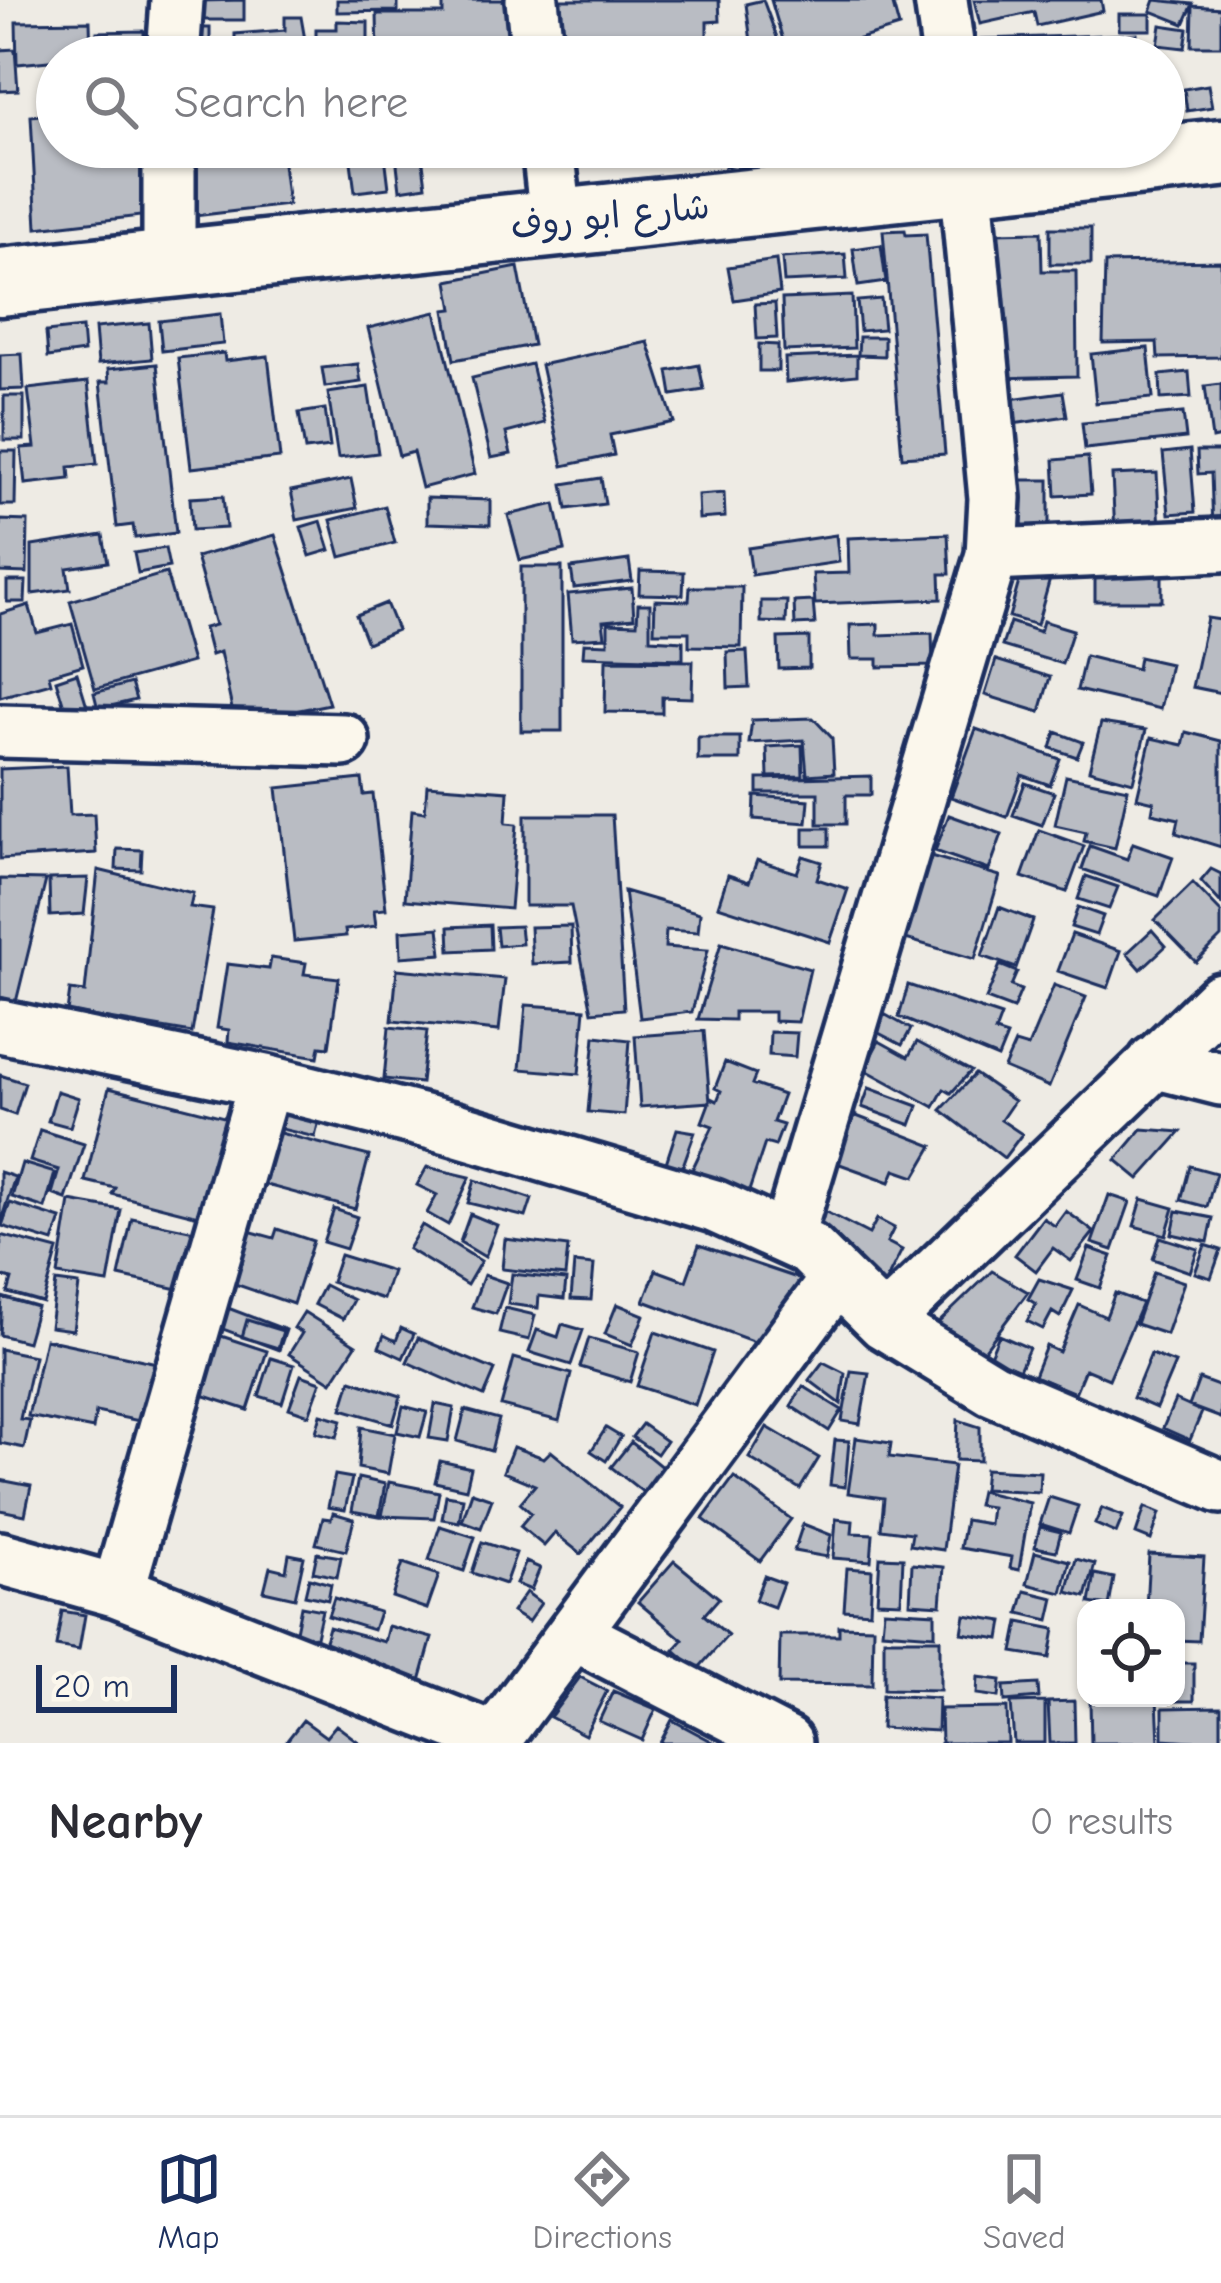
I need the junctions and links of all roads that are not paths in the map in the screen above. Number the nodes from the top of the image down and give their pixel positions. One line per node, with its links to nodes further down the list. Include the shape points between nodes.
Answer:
1 (177, 0): 4 (street)
2 (532, 0): 5 (street)
3 (941, 0): 6 (street)
4 (174, 36)
5 (536, 36)
6 (946, 36)
7 (1221, 153): 8 (street, شارع ابو روف)
8 (1185, 154)
9 (170, 168): 14 (street)
10 (550, 168): 13 (street)
11 (922, 168): 13 (street, شارع ابو روف)
12 (965, 168): 17 (street, via 995,498)
13 (556, 220): 14 (street, شارع ابو روف)
14 (170, 266): 15 (street, شارع ابو روف)
15 (0, 282)
16 (1221, 545): 17 (street)
17 (992, 555): 25 (street)
18 (0, 731): 19 (street)
19 (344, 740)
20 (1221, 999): 22 (street)
21 (0, 1026): 24 (street)
22 (1154, 1062): 23 (street); 27 (street)
23 (1221, 1079)
24 (265, 1081): 25 (street, via 636,1180); 30 (street)
25 (788, 1236): 26 (street)
26 (837, 1278): 27 (street); 31 (street)
27 (884, 1323): 28 (street, via 992,1389)
28 (1221, 1487)
29 (0, 1558): 30 (street)
30 (118, 1592): 32 (street)
31 (574, 1634): 32 (street); 33 (street)
32 (493, 1741)
33 (786, 1743)

